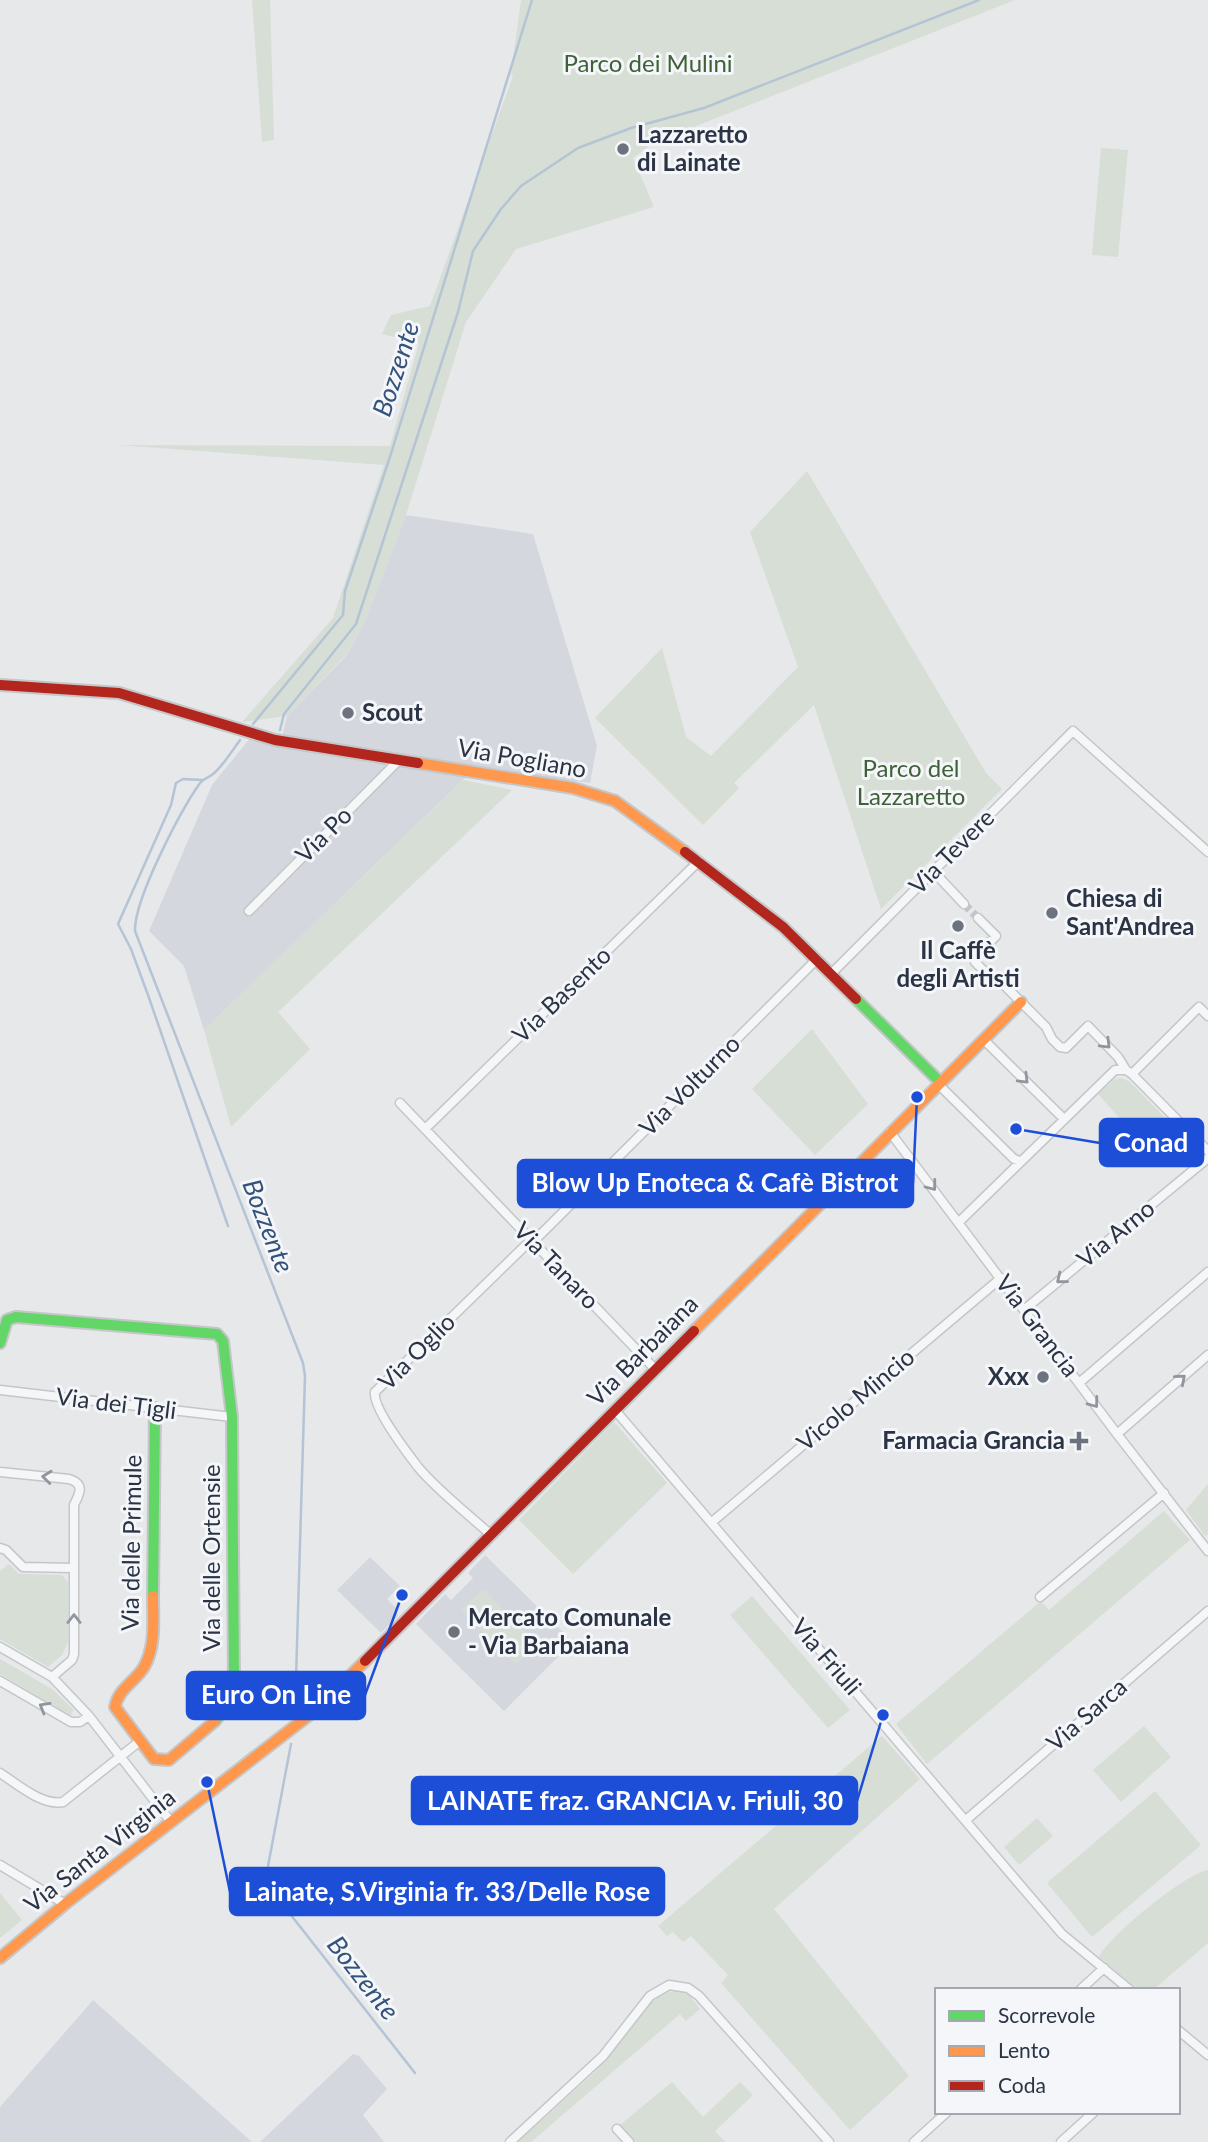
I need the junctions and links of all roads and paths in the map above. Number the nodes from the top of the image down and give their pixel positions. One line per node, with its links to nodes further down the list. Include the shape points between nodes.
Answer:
1 (0, 685): 2 (street, Via Pogliano, via 119,693 275,740)
2 (399, 760): 4 (street, Via Pogliano, via 595,793 626,807); 7 (street, Via Po)
3 (1208, 852): 5 (street, Via Tevere, via 1073,731)
4 (699, 862): 9 (street, Via Pogliano); 18 (street, Via Basento)
5 (933, 872): 6 (street); 10 (street, Via Tevere)
6 (964, 904)
7 (249, 911)
8 (978, 918): 11 (street, via 996,936 975,962)
9 (817, 959): 10 (street, Via Pogliano); 24 (street, Via Volturno)
10 (832, 973): 15 (street, Via Pogliano)
11 (1020, 1002): 13 (street, Via Barbaiana); 14 (street, one-way to 14, via 1060,1047 1066,1048 1088,1026)
12 (1208, 1016): 14 (street, via 1199,1007)
13 (983, 1039): 15 (street, Via Barbaiana); 17 (street, one-way to 17)
14 (1129, 1072): 17 (street, via 1112,1072); 20 (street)
15 (939, 1083): 19 (street, Via Barbaiana); 22 (street, Via Pogliano)
16 (400, 1103): 18 (street, Via Tanaro)
17 (1064, 1119): 22 (street)
18 (425, 1129): 24 (street, Via Tanaro)
19 (890, 1132): 23 (street, Via Grancia, one-way to 23); 30 (street, Via Barbaiana)
20 (1208, 1150)
21 (1208, 1158): 27 (street, Via Arno, one-way to 27)
22 (1020, 1161): 23 (street)
23 (959, 1222): 26 (street, Via Grancia)
24 (532, 1241): 30 (street, Via Tanaro); 40 (street, Via Oglio, via 375,1392 374,1398 419,1468)
25 (1208, 1272): 31 (street)
26 (1001, 1278): 27 (street, Via Grancia); 39 (street, Vicolo Mincio)
27 (1025, 1309): 31 (street, Via Grancia)
28 (0, 1343): 35 (street, Via delle Ortensie, via 7,1320 16,1317 217,1334 223,1341)
29 (1208, 1355): 36 (street, one-way to 29)
30 (655, 1369): 34 (street, Via Barbaiana)
31 (1079, 1383): 36 (street, Via Grancia, one-way to 36)
32 (0, 1391): 33 (street, Via dei Tigli)
33 (155, 1408): 35 (street, Via dei Tigli); 51 (street, Via delle Primule, via 153,1639 143,1669 115,1701 118,1713)
34 (615, 1410): 39 (street, Via Friuli); 40 (street, Via Barbaiana)
35 (232, 1417): 51 (street, Via delle Ortensie, via 232,1696 219,1719 169,1760 154,1759)
36 (1117, 1434): 38 (street, Via Grancia)
37 (0, 1472): 43 (street, one-way to 37, via 74,1505 81,1488 76,1481)
38 (1164, 1493): 42 (street, Via Grancia); 44 (street)
39 (712, 1522): 54 (street, Via Friuli)
40 (490, 1534): 50 (street, Via Barbaiana)
41 (0, 1548): 43 (street, via 23,1567)
42 (1208, 1551)
43 (74, 1568): 47 (street, one-way to 43, via 74,1654)
44 (1040, 1597)
45 (1208, 1611): 54 (street, Via Sarca)
46 (0, 1647): 47 (street)
47 (52, 1677): 49 (street)
48 (0, 1681): 49 (street, one-way to 48, via 71,1722)
49 (89, 1716): 52 (street)
50 (294, 1727): 55 (street, Via Santa Virginia)
51 (140, 1741): 52 (street)
52 (120, 1758): 53 (street, via 63,1802 46,1800); 55 (street)
53 (0, 1773)
54 (966, 1820): 59 (street, Via Friuli, via 1062,1934)
55 (171, 1822): 57 (street, Via Santa Virginia)
56 (0, 1865): 57 (street)
57 (65, 1904): 58 (street, Via Santa Virginia)
58 (0, 1958)
59 (1104, 1968): 60 (street); 61 (street, Via Friuli)
60 (1082, 1988)
61 (1128, 1988)
62 (1180, 2034): 63 (street)
63 (1208, 2055)
64 (945, 2114): 70 (street)
65 (1092, 2114): 71 (street)
66 (617, 2129): 68 (street)
67 (510, 2142): 69 (street, via 603,2056 650,1996 669,1985 699,1996)
68 (629, 2142)
69 (829, 2142)
70 (914, 2142)
71 (1061, 2142)

